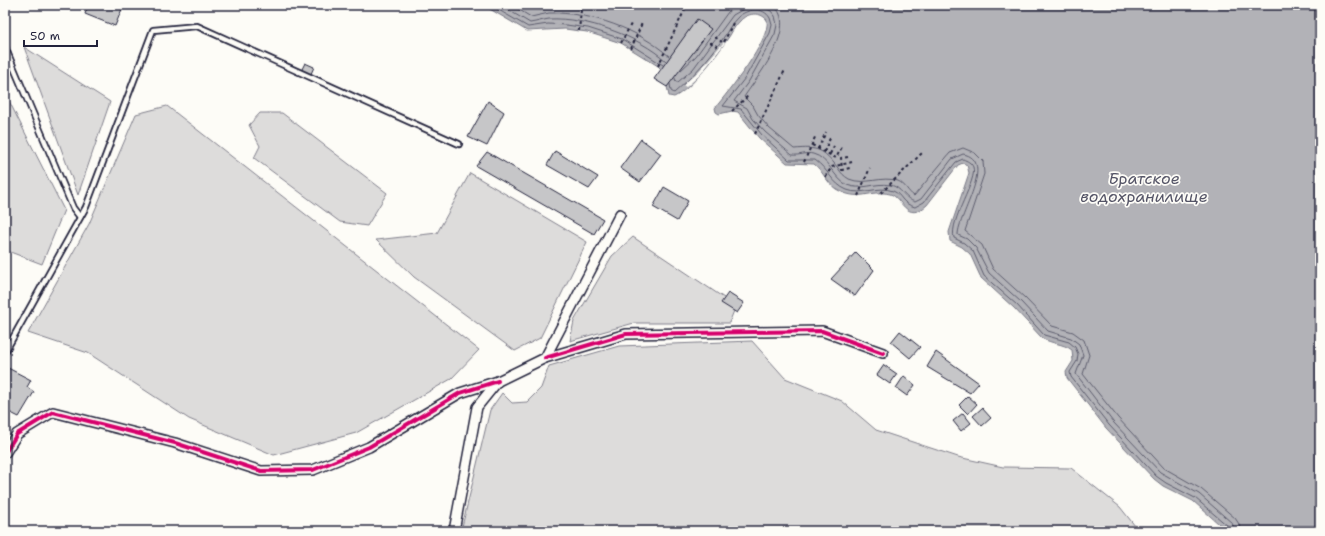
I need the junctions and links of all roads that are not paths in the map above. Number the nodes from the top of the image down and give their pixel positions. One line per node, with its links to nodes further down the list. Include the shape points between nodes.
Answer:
1 (5, 47): 4 (lane, via 73,208)
2 (459, 144): 4 (lane, via 197,26 153,30)
3 (620, 214): 7 (street)
4 (80, 217): 5 (lane)
5 (5, 352)
6 (883, 353): 7 (street, via 822,331 626,334)
7 (545, 358): 8 (street)
8 (498, 381): 9 (street, via 460,393 369,447 313,470 261,471 174,443 53,412 17,434); 10 (street, via 477,407)
9 (5, 453)
10 (454, 531)

